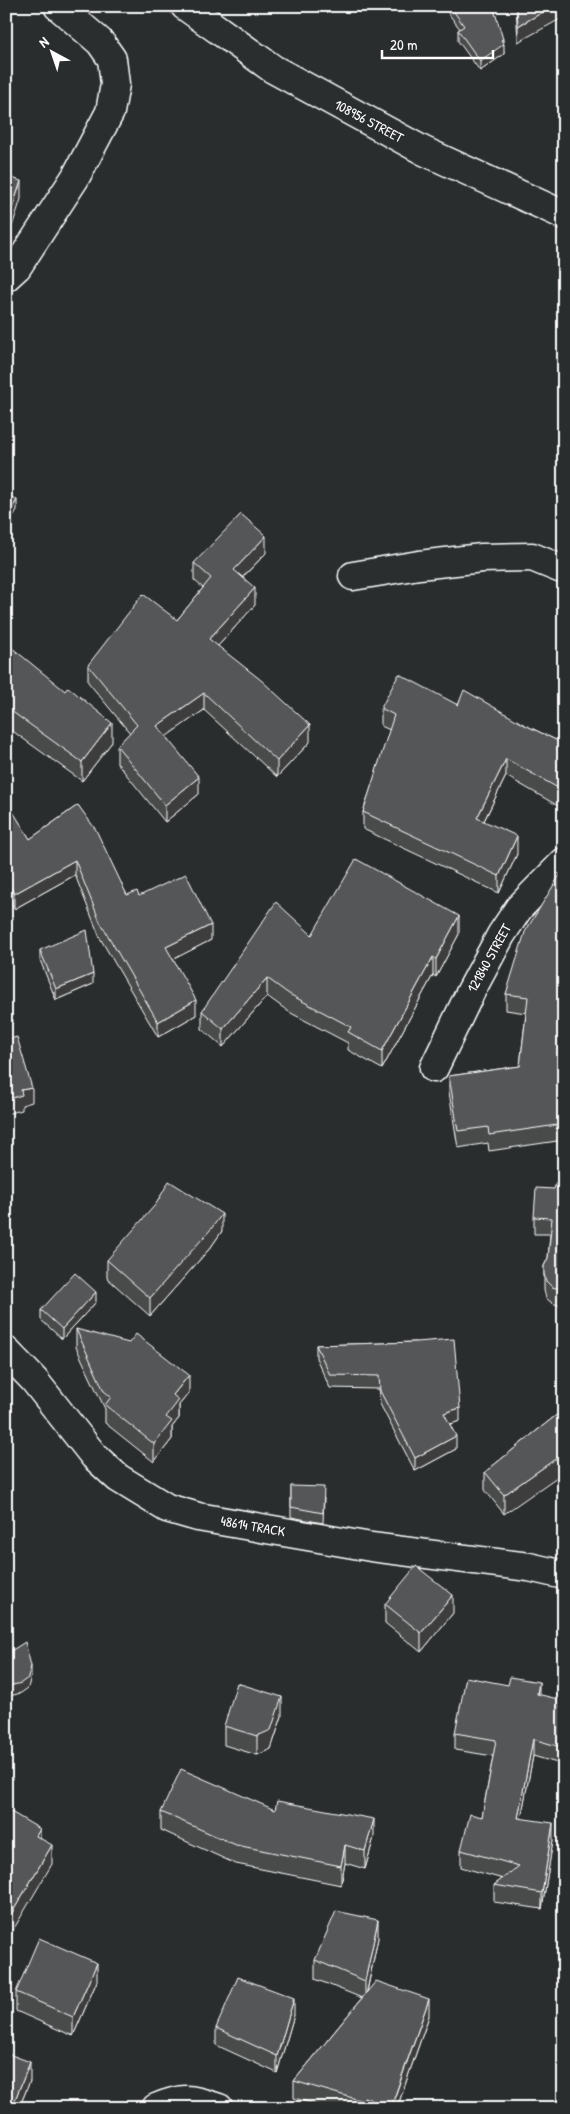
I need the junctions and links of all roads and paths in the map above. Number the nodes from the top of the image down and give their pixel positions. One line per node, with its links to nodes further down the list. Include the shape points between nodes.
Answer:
1 (58, 6): 4 (street, via 100,42 112,59 115,84 112,102 110,112 75,178 17,266)
2 (185, 6): 3 (street, 108956 STREET, via 282,74 424,151)
3 (564, 215)
4 (6, 276)
5 (564, 570): 6 (street, via 532,557 482,558)
6 (353, 576)
7 (564, 862): 8 (street, 121840 STREET, via 519,908 501,935)
8 (434, 1068)
9 (6, 1352): 10 (street, 48614 TRACK, via 34,1380 94,1456 118,1478 166,1508 198,1517 354,1544 529,1567)
10 (564, 1575)
11 (156, 2108): 12 (street, via 187,2099)
12 (219, 2108)

